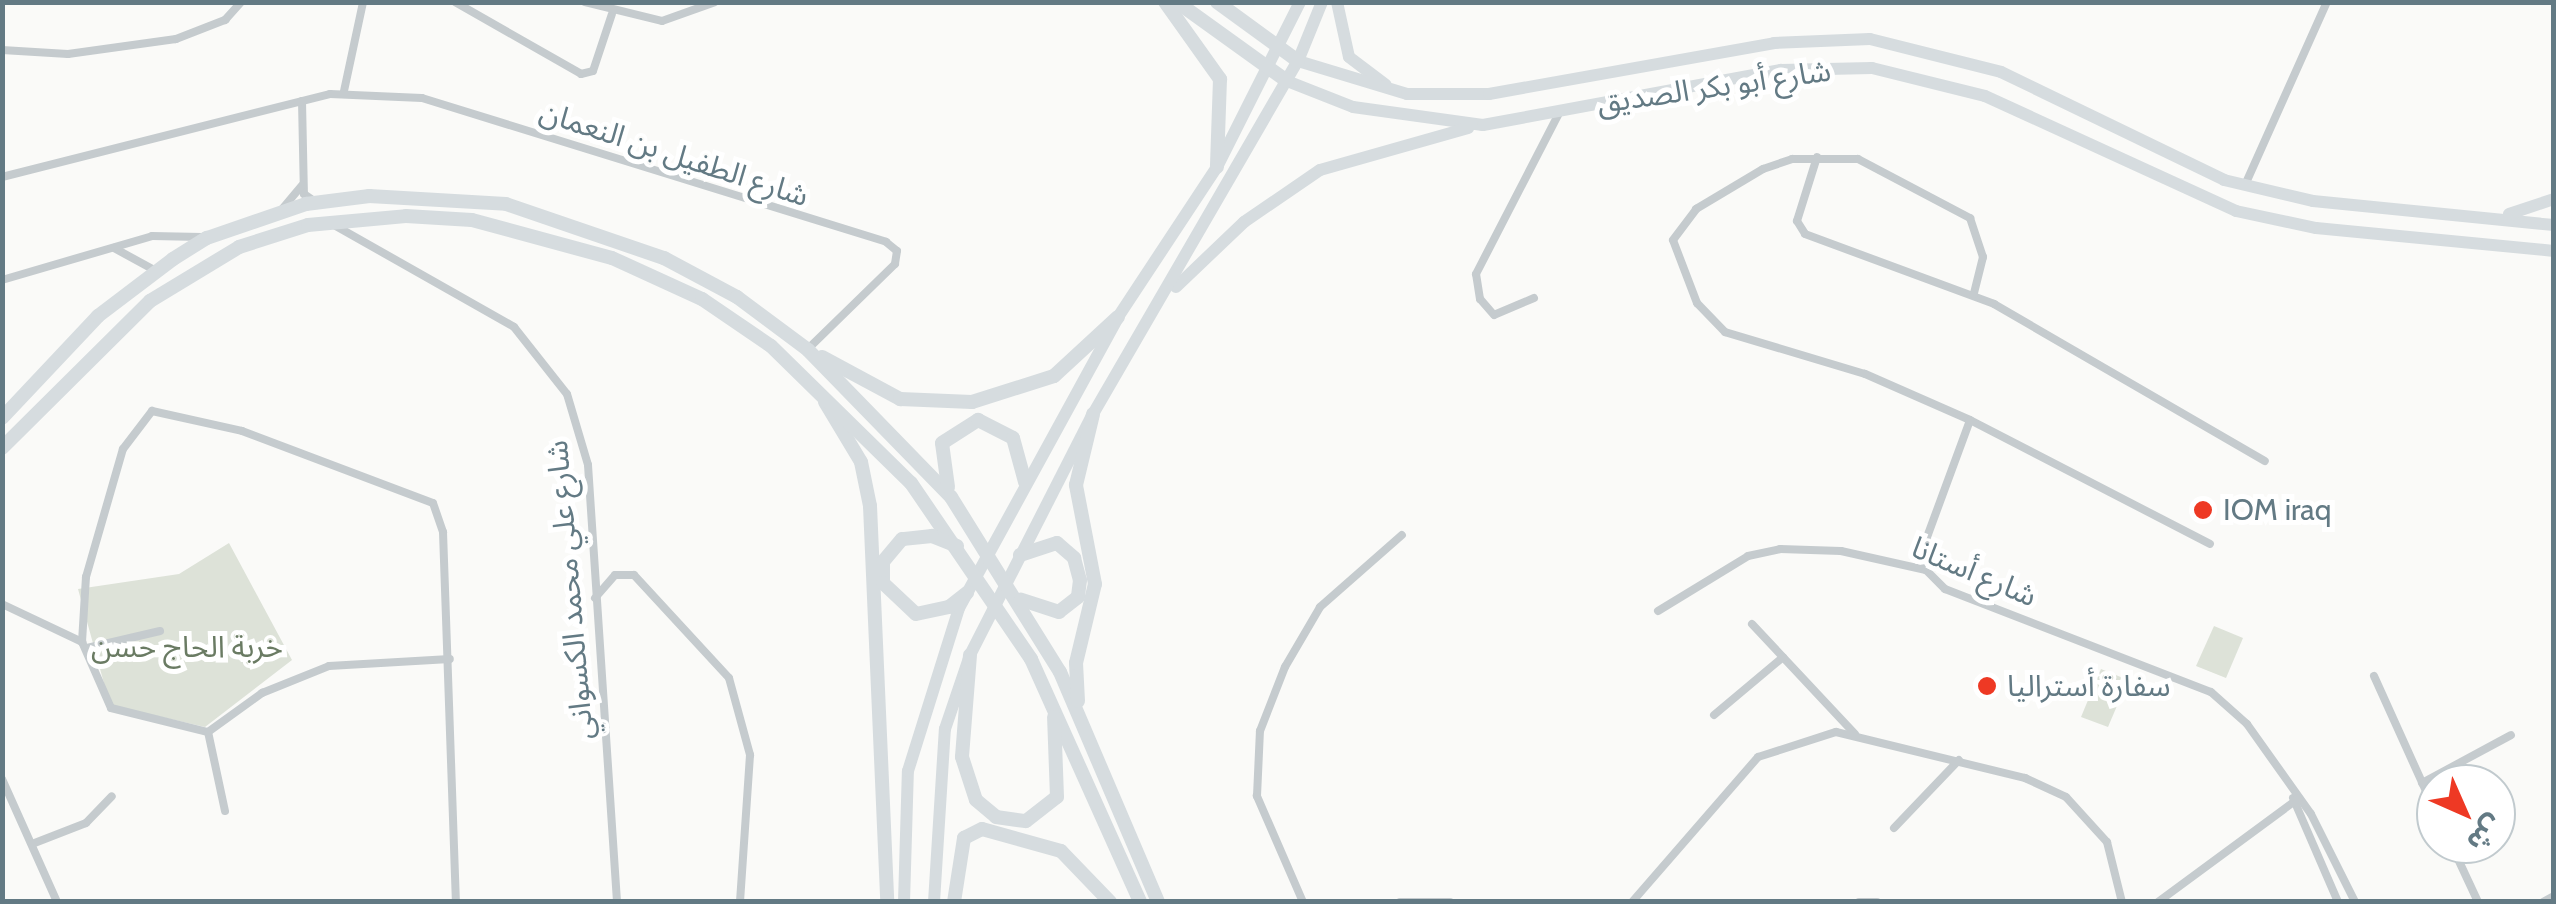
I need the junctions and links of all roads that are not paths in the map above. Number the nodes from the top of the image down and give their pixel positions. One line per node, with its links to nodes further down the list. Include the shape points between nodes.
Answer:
1 (241, 2): 14 (street, via 224,20 176,39 68,54)
2 (363, 2): 19 (street)
3 (454, 2): 13 (street, via 581,74 593,71)
4 (586, 2): 13 (street)
5 (715, 2): 13 (street, via 662,21)
6 (1166, 2): 25 (highway, via 1220,78)
7 (1177, 2): 17 (highway, شارع أبو بكر الصديق)
8 (1217, 2): 15 (highway, شارع أبو بكر الصديق)
9 (1300, 2): 15 (main road)
10 (1322, 2): 16 (main road)
11 (1336, 2): 20 (main road, via 1340,39 1355,65)
12 (2327, 2): 28 (street)
13 (612, 14)
14 (2, 50)
15 (1281, 51): 16 (highway, شارع أبو بكر الصديق); 17 (main road)
16 (1298, 61): 18 (main road); 20 (main road, شارع أبو بكر الصديق)
17 (1270, 74): 18 (highway, شارع أبو بكر الصديق); 25 (main road)
18 (1287, 81): 23 (main road, شارع أبو بكر الصديق, via 1353,107); 43 (main road)
19 (344, 92): 21 (street, شارع الطفيل بن النعمان); 46 (street, شارع الطفيل بن النعمان, via 441,103 886,242 897,251 894,264)
20 (1407, 94): 28 (main road, شارع أبو بكر الصديق, via 1506,93 1774,43 1870,40 2001,72 2152,150)
21 (302, 101): 26 (street, شارع الطفيل بن النعمان); 27 (street)
22 (1560, 111): 23 (main road, شارع أبو بكر الصديق); 39 (main road, شارع أبو بكر الصديق, via 1781,70 1892,71 2002,103 2236,211 2316,228); 44 (street, via 1476,274 1480,299 1494,315)
23 (1483, 125): 43 (main road, via 1320,170 1244,222)
24 (1817, 156): 42 (street, via 1877,165 1960,208 1982,244); 42 (street, via 1801,231); 50 (street, via 1763,168 1681,224 1674,258 1696,303 1736,338 1865,374)
25 (1218, 167): 45 (main road)
26 (2, 177)
27 (303, 180): 30 (street, via 304,194); 31 (street)
28 (2245, 185): 32 (main road, شارع أبو بكر الصديق, via 2313,201)
29 (2554, 199): 32 (main road)
30 (318, 203): 31 (highway); 46 (highway, via 444,196 562,218 722,289)
31 (272, 216): 36 (highway)
32 (2492, 217): 35 (main road, شارع أبو بكر الصديق)
33 (369, 219): 34 (highway); 37 (street); 47 (highway, via 472,220 574,244 702,299)
34 (331, 223): 37 (street, شارع علي محمد الكسواني); 51 (highway, via 238,247 190,273 111,333)
35 (2554, 225)
36 (207, 238): 38 (street, via 152,236); 40 (highway)
37 (360, 240): 62 (street, شارع علي محمد الكسواني, via 514,328 545,359 582,433)
38 (110, 247): 40 (street, via 136,253); 41 (street)
39 (2554, 250)
40 (156, 271): 49 (highway, via 98,316)
41 (2, 280)
42 (1974, 294): 52 (street)
43 (1167, 295): 48 (main road)
44 (1534, 298)
45 (1118, 317): 46 (highway, via 1054,376 960,404 900,399); 53 (main road)
46 (808, 350): 54 (highway)
47 (807, 376): 57 (highway, via 886,454); 93 (highway, via 854,448 867,490)
48 (1093, 414): 58 (main road); 73 (highway, via 1076,503 1095,584 1076,663)
49 (2, 418)
50 (1970, 420): 56 (street); 59 (street, via 1923,548)
51 (2, 448)
52 (2265, 461)
53 (1025, 482): 54 (highway, via 1013,438 978,420 942,443); 60 (main road)
54 (951, 497): 61 (highway)
55 (1402, 535): 100 (street, via 1320,606 1260,731 1257,796)
56 (2210, 544)
57 (963, 552): 60 (highway, via 932,536 902,539 883,562 883,583 916,614 950,608); 72 (highway)
58 (1020, 555): 61 (highway, via 1057,544 1074,558 1080,580 1078,597 1059,612); 68 (main road)
59 (1926, 570): 64 (street, شارع أستانا, via 1841,550 1780,549 1748,556); 83 (street, شارع أستانا, via 1945,589 2211,692 2246,724)
60 (967, 592): 94 (main road, via 913,748)
61 (1019, 597): 73 (highway)
62 (595, 598): 91 (street, شارع علي محمد الكسواني); 92 (street, via 615,575 634,575 729,678 750,755)
63 (2, 604): 67 (street)
64 (1658, 611)
65 (1752, 624): 69 (street)
66 (160, 630): 67 (street)
67 (85, 645): 70 (street, via 86,576 124,449 145,416 165,408 437,506); 75 (street, via 112,708)
68 (970, 655): 72 (highway, via 960,737 966,778 976,800 1003,821 1026,822 1058,797 1062,771); 95 (main road, via 944,729)
69 (1784, 657): 74 (street); 76 (street)
70 (450, 658): 75 (street, via 329,666 276,686); 90 (street)
71 (2374, 676): 80 (street)
72 (1050, 696): 98 (highway)
73 (1078, 712): 99 (highway)
74 (1714, 714)
75 (208, 732): 84 (street)
76 (1855, 734): 78 (street); 103 (street, via 1809,736 1758,757)
77 (2511, 735): 79 (street)
78 (1959, 760): 85 (street); 106 (street, via 2038,782 2076,805 2107,842)
79 (2457, 764)
80 (2416, 770)
81 (2, 779): 86 (street)
82 (112, 796): 86 (street, via 80,826)
83 (2296, 800): 107 (street); 108 (street, شارع أستانا); 109 (street, شارع أستانا)
84 (226, 810)
85 (1894, 828)
86 (32, 844): 89 (street)
87 (2460, 864): 110 (street)
88 (2554, 896): 111 (street)
89 (57, 902)
90 (456, 902)
91 (616, 902)
92 (740, 902)
93 (887, 902)
94 (904, 902)
95 (934, 902)
96 (954, 902): 97 (highway, via 964,838 982,829 1061,852)
97 (1110, 902)
98 (1140, 902)
99 (1158, 902)
100 (1302, 902)
101 (1400, 902): 102 (street)
102 (1450, 902)
103 (1632, 902)
104 (1859, 902): 105 (street)
105 (1877, 902)
106 (2122, 902)
107 (2158, 902)
108 (2338, 902)
109 (2355, 902)
110 (2478, 902)
111 (2544, 902)

